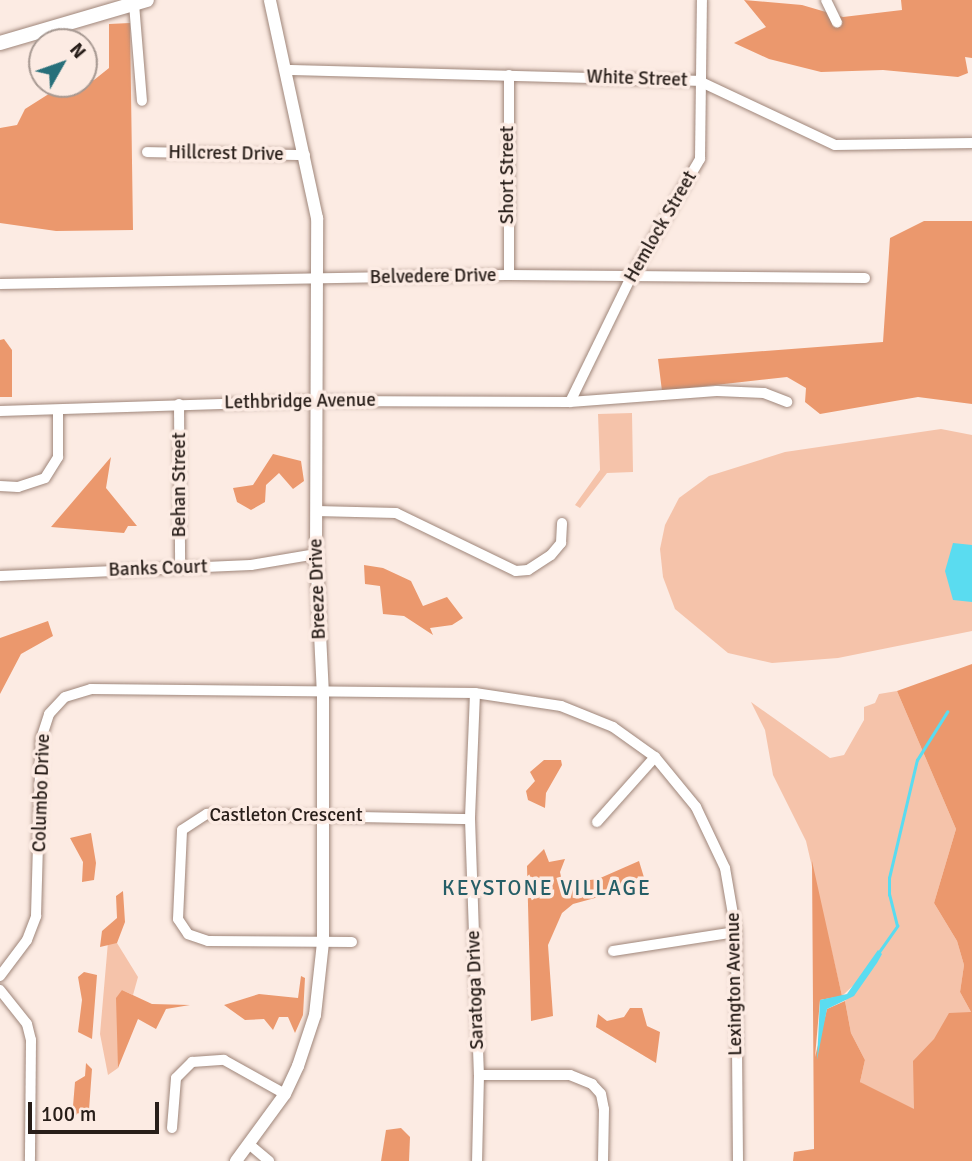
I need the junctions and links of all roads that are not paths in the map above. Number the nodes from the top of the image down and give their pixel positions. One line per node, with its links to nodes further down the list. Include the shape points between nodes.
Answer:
1 (270, 0): 8 (street, Breeze Drive)
2 (702, 0): 10 (street, Hemlock Street, via 705,28)
3 (826, 0): 6 (street)
4 (140, 2): 5 (main road); 11 (street)
5 (111, 6): 7 (main road)
6 (836, 23)
7 (0, 43)
8 (287, 70): 9 (street, White Street); 14 (street, Breeze Drive)
9 (509, 75): 10 (street, White Street); 15 (street, Short Street)
10 (699, 80): 12 (street, White Street, via 835,145); 16 (street, Hemlock Street, via 700,159)
11 (142, 101)
12 (972, 143)
13 (148, 152): 14 (street, Hillcrest Drive)
14 (305, 155): 18 (street, Breeze Drive, via 317,218)
15 (509, 275): 16 (street, Belvedere Drive); 18 (street, Belvedere Drive)
16 (631, 277): 17 (street, Belvedere Drive); 21 (street, Hemlock Street)
17 (865, 278)
18 (319, 279): 19 (street, Belvedere Drive); 20 (street, Breeze Drive)
19 (0, 284)
20 (316, 401): 21 (street, Lethbridge Avenue); 23 (street, Lethbridge Avenue); 27 (street, Breeze Drive)
21 (570, 401): 22 (street, Lethbridge Avenue, via 717,390 764,393)
22 (787, 402)
23 (179, 404): 24 (street, Lethbridge Avenue); 30 (street, Behan Street)
24 (58, 410): 25 (street, Lethbridge Avenue); 26 (street, via 58,457 46,478 18,487)
25 (0, 411)
26 (0, 486)
27 (316, 511): 28 (street, via 396,513 516,571 528,570 551,555 561,543); 29 (street, Breeze Drive)
28 (562, 523)
29 (316, 554): 30 (street, Banks Court, via 251,565); 33 (street, Breeze Drive)
30 (180, 567): 31 (street, Banks Court)
31 (0, 576)
32 (475, 693): 33 (street, Lexington Avenue); 34 (street, Lexington Avenue, via 561,706 613,727); 36 (street, Saratoga Drive)
33 (323, 695): 35 (street, Breeze Drive); 42 (street, Columbo Drive, via 91,690 65,697 49,714 41,738 36,916 27,940)
34 (654, 757): 37 (street); 38 (street, Lexington Avenue, via 677,781 711,835 725,868)
35 (321, 814): 36 (street, Castleton Crescent); 39 (street, Breeze Drive); 39 (street, Castleton Crescent, via 207,814 190,821 179,839 178,919 188,934 208,941)
36 (470, 819): 44 (street, Saratoga Drive)
37 (597, 822)
38 (736, 932): 41 (street); 53 (street, Lexington Avenue)
39 (323, 942): 40 (street, Castleton Crescent); 45 (street, Breeze Drive, via 315,1015)
40 (352, 942)
41 (612, 951)
42 (0, 976)
43 (0, 990): 48 (street, via 27,1024 31,1040)
44 (479, 1075): 51 (street, Saratoga Drive); 52 (street, via 570,1075 592,1084 601,1094 604,1109)
45 (285, 1094): 46 (street, via 224,1060 192,1062 176,1078); 47 (street, Breeze Drive)
46 (172, 1128)
47 (250, 1145): 49 (street, Breeze Drive); 50 (street)
48 (30, 1161)
49 (236, 1161)
50 (269, 1161)
51 (477, 1161)
52 (603, 1161)
53 (738, 1161)

